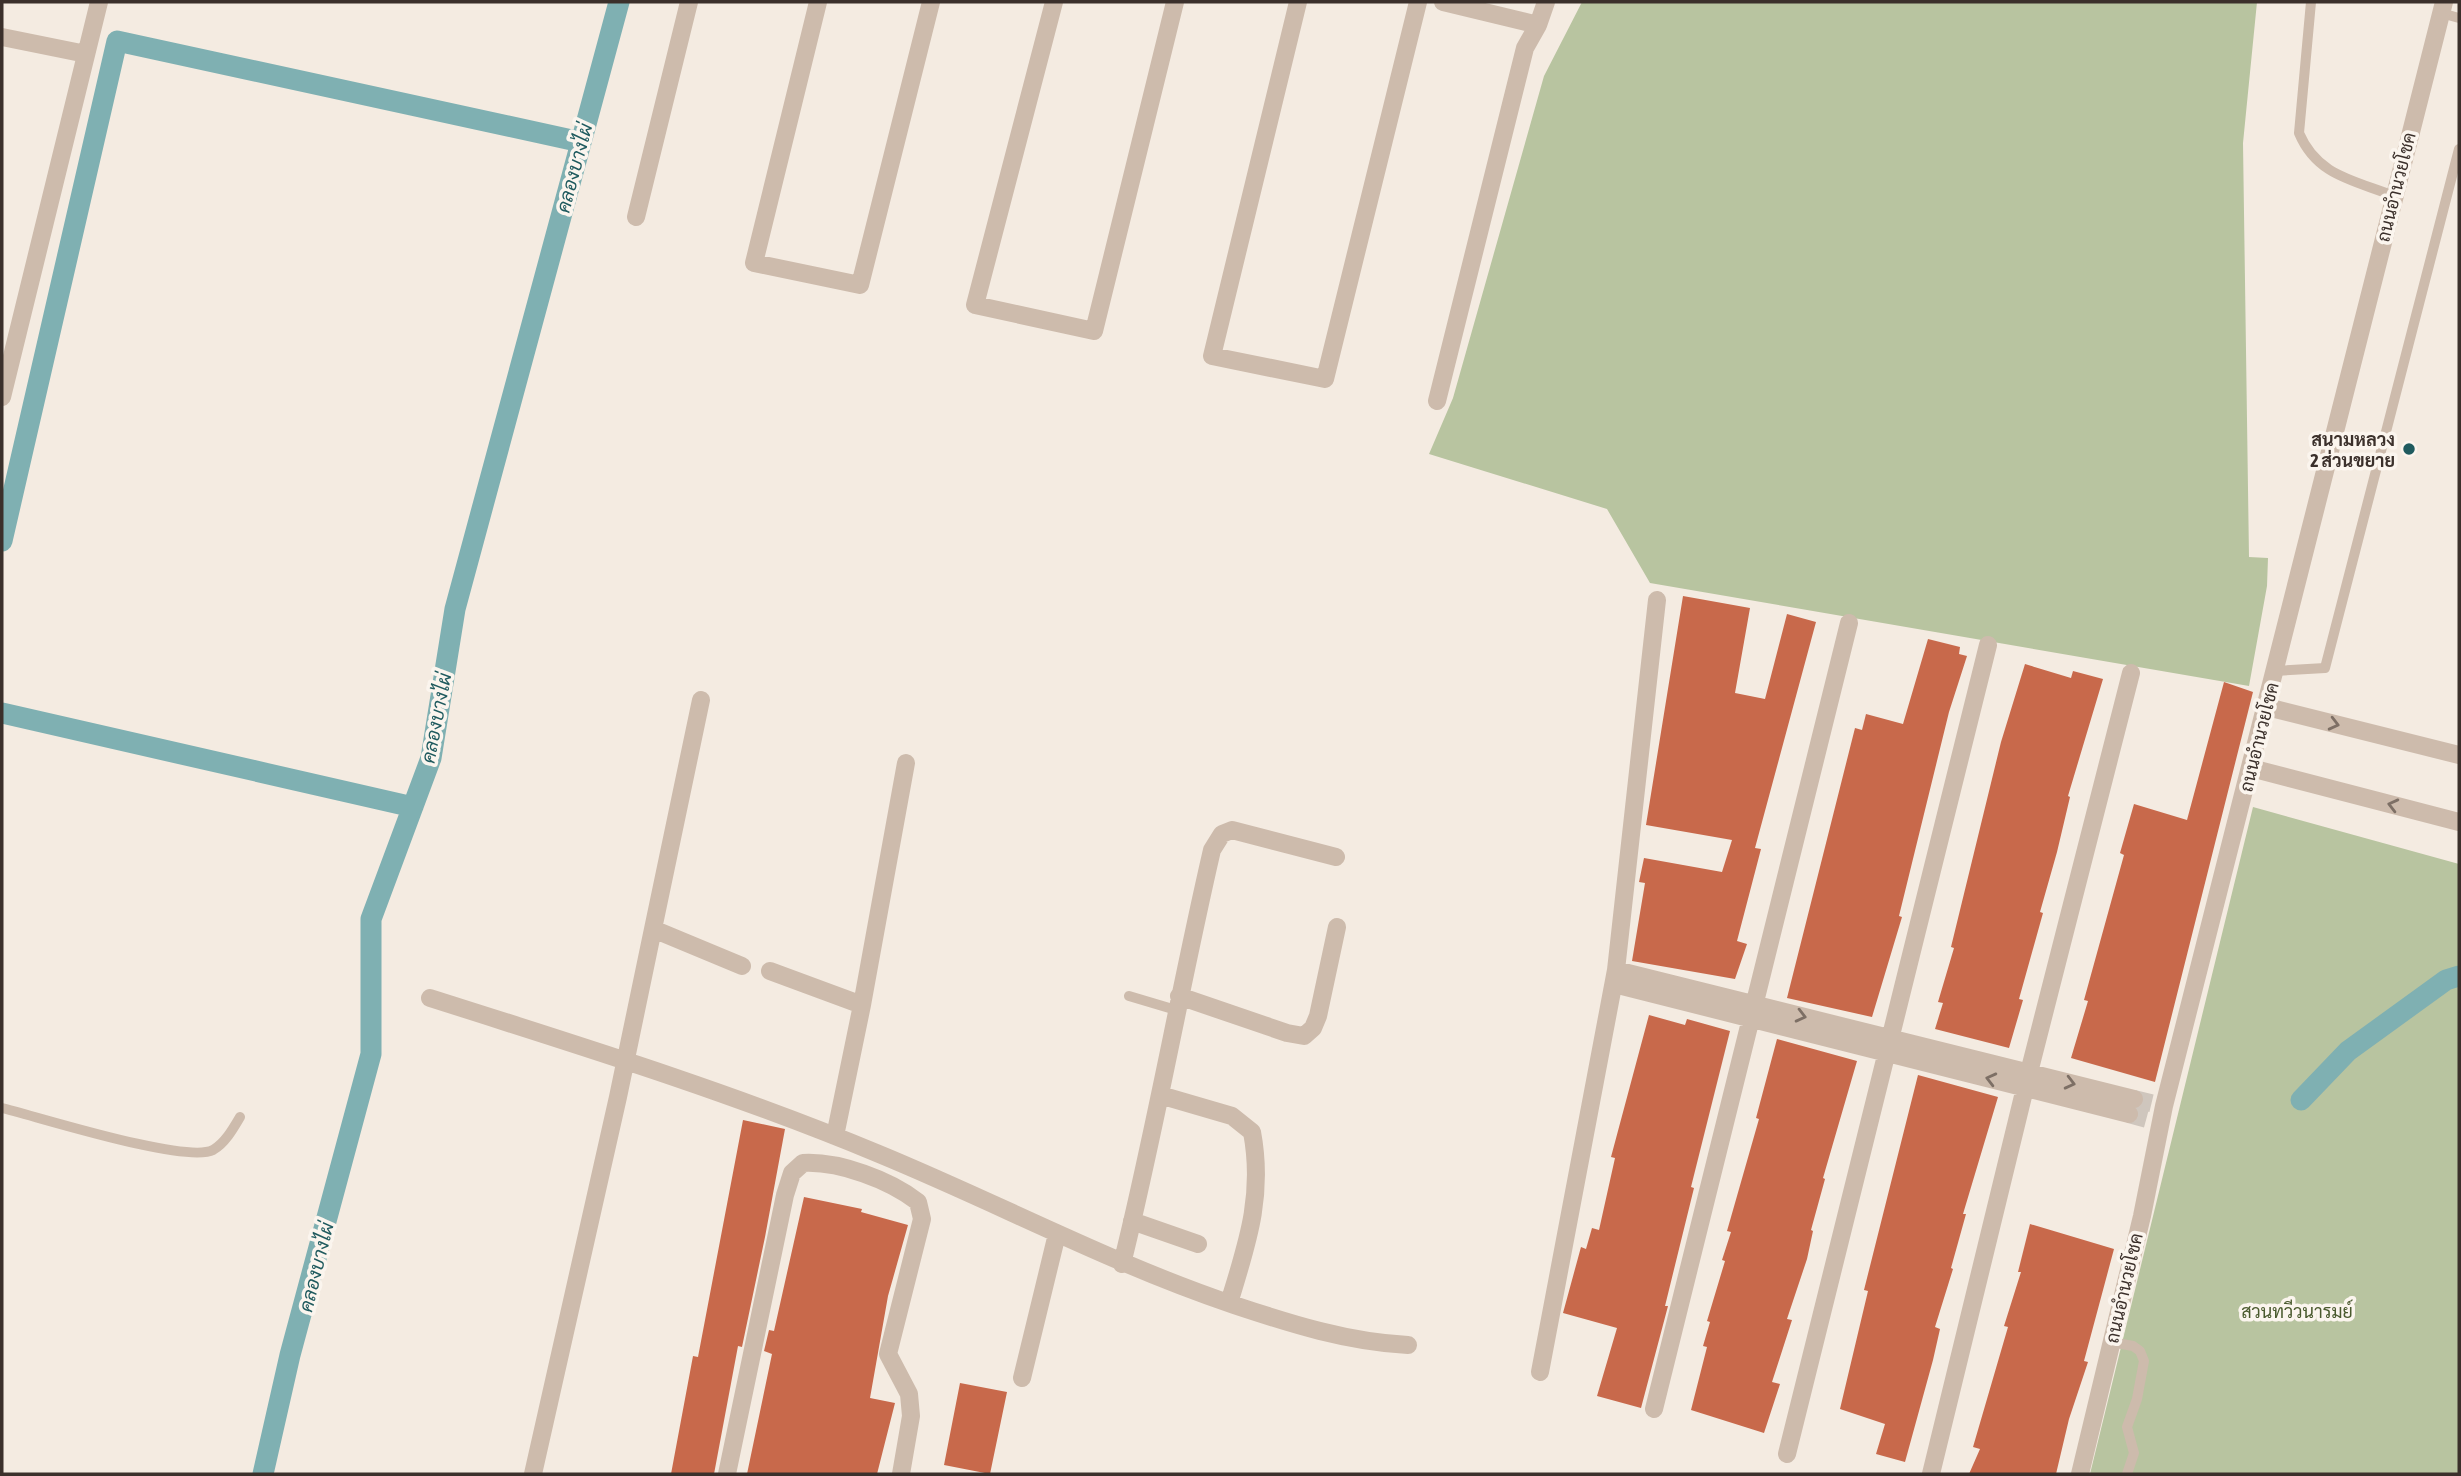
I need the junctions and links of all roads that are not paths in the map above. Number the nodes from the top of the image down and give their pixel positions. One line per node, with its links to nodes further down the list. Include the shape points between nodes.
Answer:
1 (99, 2): 16 (street)
2 (689, 2): 19 (street)
3 (818, 2): 4 (street, via 754,263 860,285)
4 (931, 2)
5 (1054, 2): 6 (street, via 975,305 1094,331)
6 (1175, 2)
7 (1298, 2): 8 (street, via 1212,356 1325,379)
8 (1418, 2)
9 (1443, 2): 14 (street)
10 (1546, 2): 14 (street)
11 (2311, 2): 18 (lane, via 2299,133 2306,151 2331,171)
12 (2442, 7): 13 (lane); 18 (street, ถนนอำนวยโชค)
13 (2459, 18)
14 (1538, 25): 21 (street, via 1525,48)
15 (2, 37): 16 (street)
16 (86, 54): 20 (street)
17 (2459, 149): 25 (lane, via 2325,668)
18 (2394, 196): 25 (street, ถนนอำนวยโชค)
19 (636, 217)
20 (2, 397)
21 (1437, 401)
22 (1657, 600): 38 (street)
23 (1849, 623): 43 (street)
24 (1988, 645): 44 (street)
25 (2275, 671): 28 (street, ถนนอำนวยโชค)
26 (2131, 673): 46 (street)
27 (701, 700): 35 (street)
28 (2267, 707): 29 (street, one-way to 29); 31 (street, ถนนอำนวยโชค)
29 (2459, 755)
30 (906, 764): 42 (street)
31 (2251, 768): 32 (street, one-way to 31); 57 (street, ถนนอำนวยโชค, via 2157,1113)
32 (2459, 822)
33 (1336, 857): 41 (street, via 1246,832 1222,834 1212,850)
34 (1337, 928): 41 (street, via 1318,1016 1304,1036)
35 (653, 929): 36 (street); 45 (street)
36 (742, 966)
37 (770, 971): 42 (street)
38 (1615, 977): 43 (street); 59 (street)
39 (1129, 996): 41 (lane)
40 (430, 998): 45 (street)
41 (1178, 1003): 47 (street)
42 (862, 1005): 51 (street)
43 (1752, 1011): 44 (street); 61 (street)
44 (1888, 1046): 46 (street); 62 (street)
45 (625, 1060): 51 (street); 63 (street)
46 (2027, 1080): 48 (street); 66 (street)
47 (1160, 1095): 52 (street); 56 (street, via 1232,1116 1252,1132 1257,1183 1253,1224)
48 (2131, 1106)
49 (2, 1108): 50 (lane, via 162,1151 194,1155 212,1150)
50 (240, 1117)
51 (835, 1136): 53 (street)
52 (1132, 1221): 54 (street); 55 (street)
53 (1057, 1234): 55 (street); 60 (street)
54 (1198, 1244)
55 (1122, 1264): 56 (street)
56 (1229, 1303): 58 (street, via 1316,1331)
57 (2111, 1342): 67 (street, ถนนอำนวยโชค); 68 (lane, via 2133,1346 2144,1361 2127,1427 2134,1452)
58 (1409, 1345)
59 (1540, 1372)
60 (1022, 1378)
61 (1654, 1409)
62 (1787, 1454)
63 (533, 1474)
64 (727, 1474): 65 (street, via 785,1195 792,1174 803,1163 881,1182 918,1202 922,1219 888,1354 909,1394 911,1416)
65 (901, 1474)
66 (1931, 1474)
67 (2080, 1474)
68 (2127, 1474)

